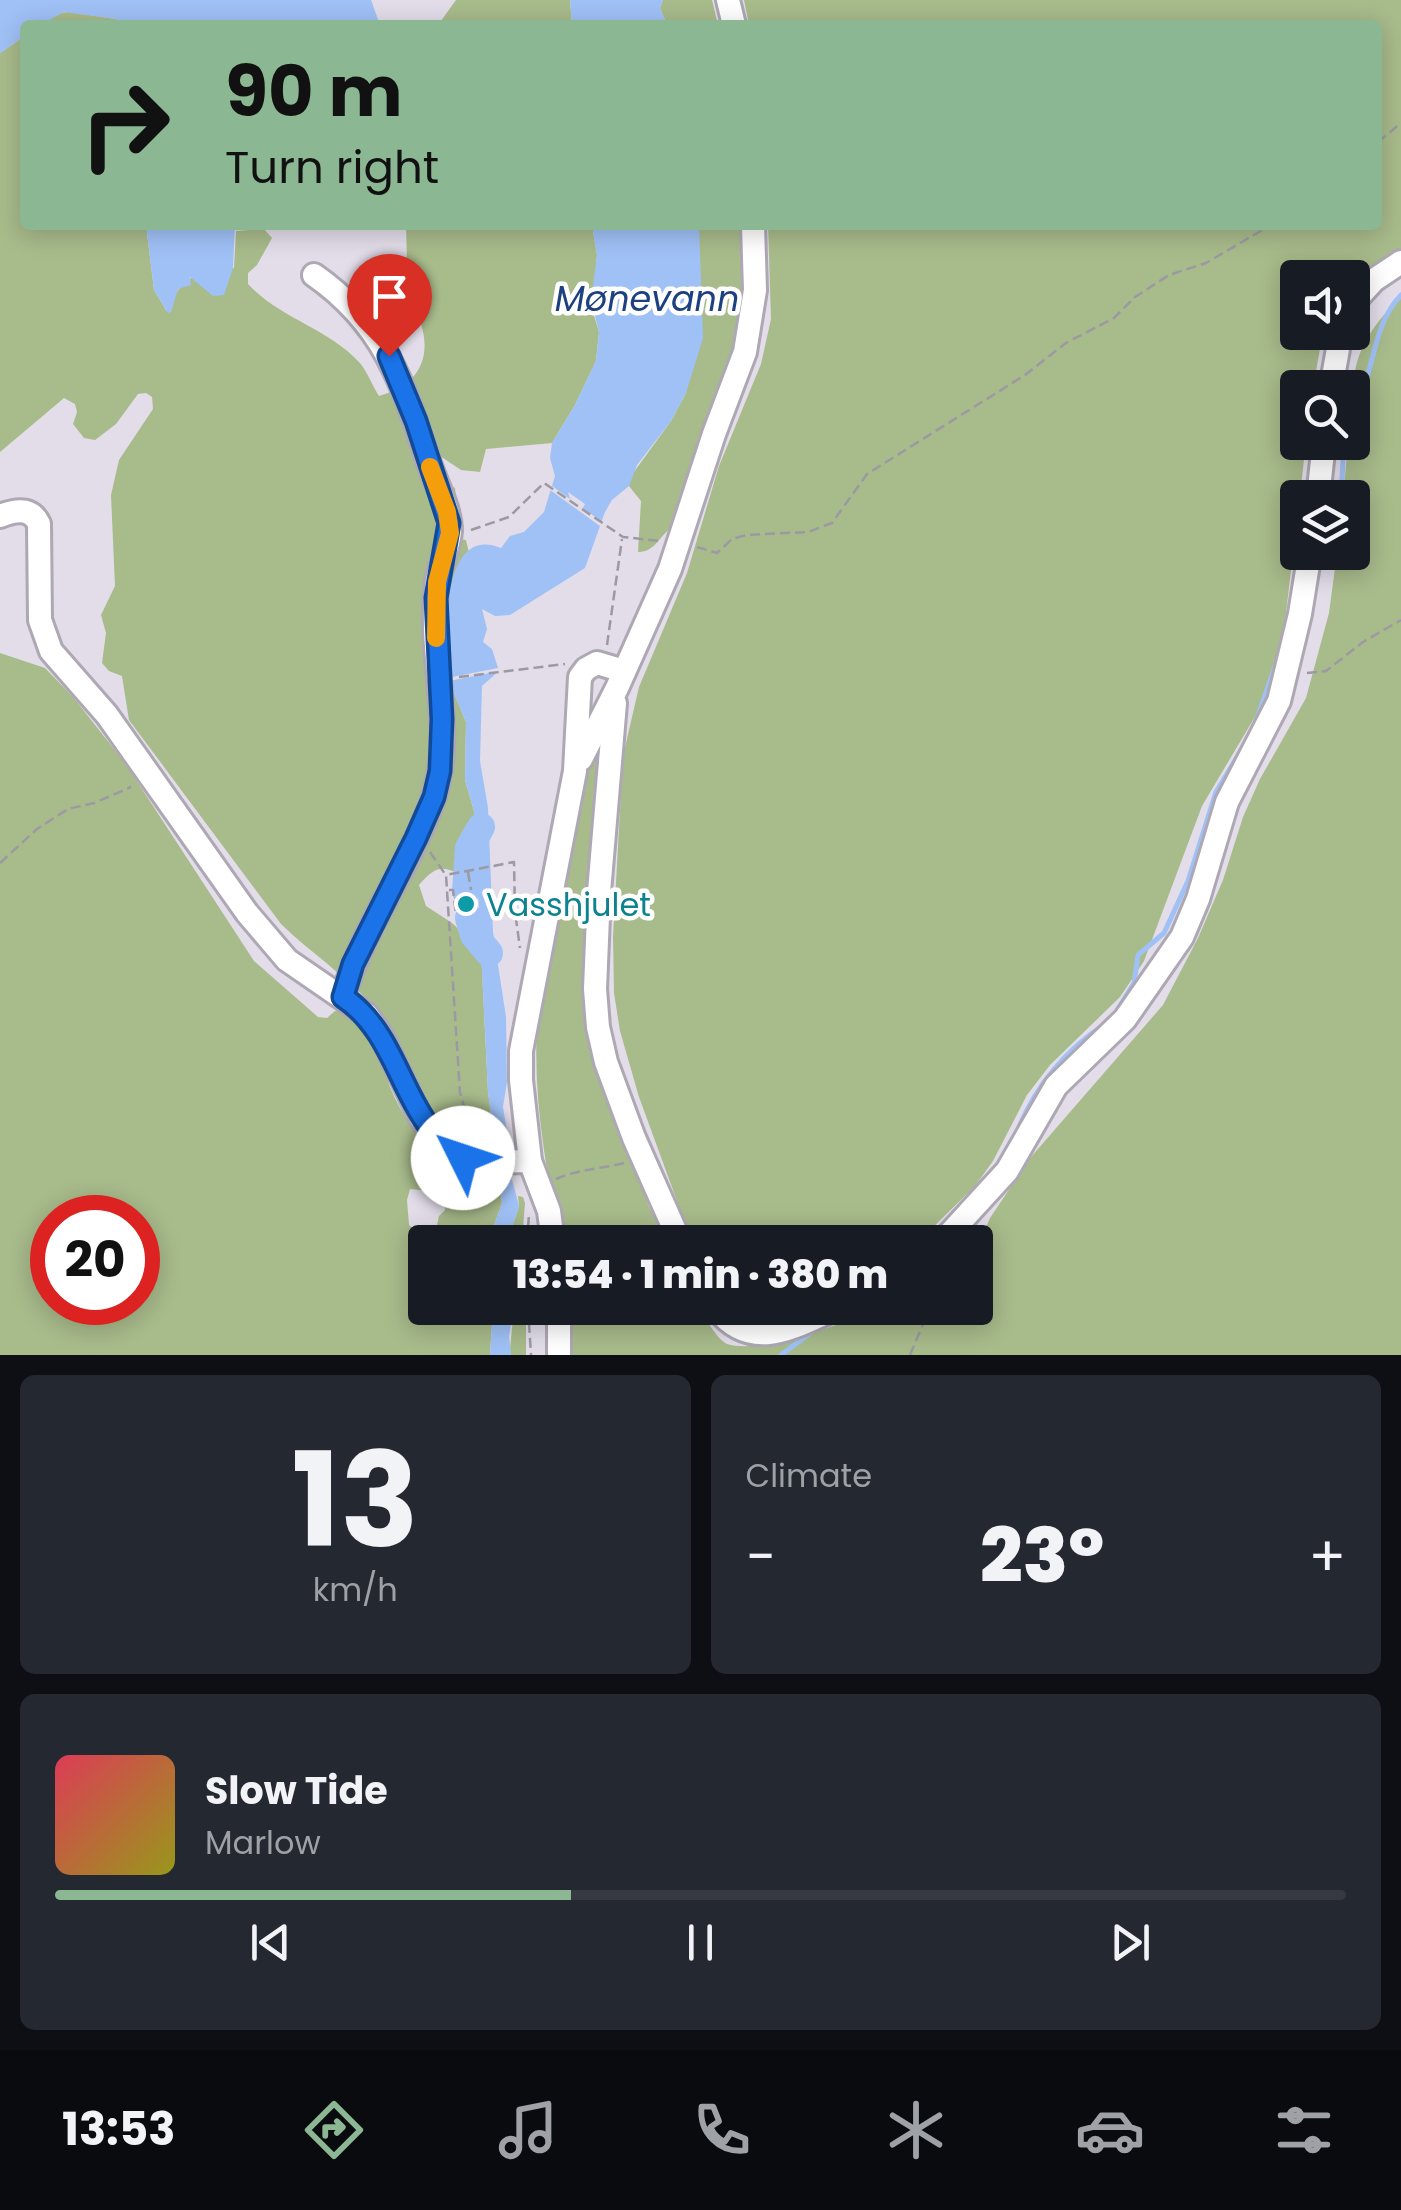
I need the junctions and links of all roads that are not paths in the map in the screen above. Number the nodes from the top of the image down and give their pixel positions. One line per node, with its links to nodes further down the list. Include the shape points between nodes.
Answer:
1 (753, 230): 7 (street, via 750,330 679,545)
2 (1401, 262): 4 (street)
3 (314, 275): 9 (street, via 356,310 389,356 450,533 436,598 440,771)
4 (1370, 284)
5 (0, 516): 9 (street, via 14,511 36,518 46,641 65,671 107,715 265,936 297,968)
6 (1306, 570): 13 (street, via 1271,720 1227,802 1182,937 1126,1019 1056,1086 1007,1171)
7 (620, 680): 8 (street); 8 (street, via 597,663 580,676); 12 (street, via 601,854 596,1008 606,1062)
8 (575, 772): 10 (street)
9 (343, 997): 10 (street, via 381,1034 430,1132 451,1150)
10 (502, 1162): 11 (street, via 550,1211)
11 (551, 1225)
12 (672, 1225)
13 (958, 1225)
14 (559, 1325): 17 (street)
15 (733, 1325): 16 (street, via 759,1334)
16 (798, 1325)
17 (560, 1355)

